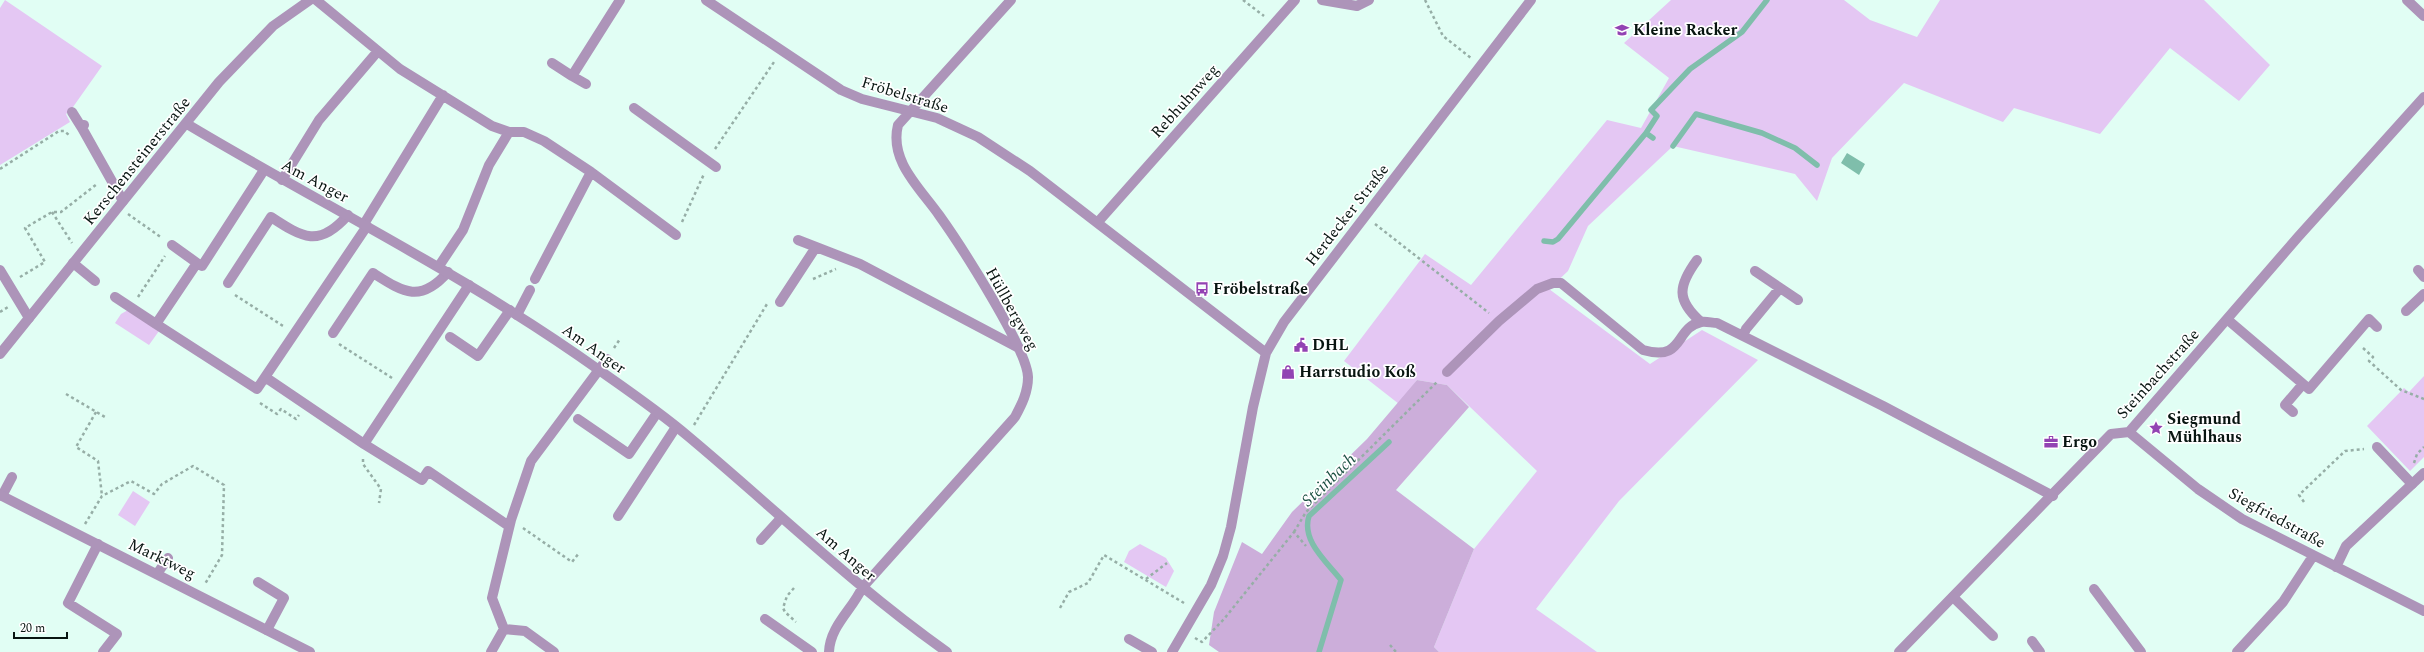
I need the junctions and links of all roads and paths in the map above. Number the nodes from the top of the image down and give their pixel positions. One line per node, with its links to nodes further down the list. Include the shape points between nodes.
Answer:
1 (310, 0): 26 (street, Kerschensteinerstraße, via 274,26 245,54)
2 (316, 0): 15 (street)
3 (620, 0): 19 (street)
4 (706, 0): 16 (street, Fröbelstraße)
5 (1009, 0): 24 (street, Hüllbergweg)
6 (1244, 0): 14 (path)
7 (1295, 0): 14 (street, Rebhuhnweg)
8 (1322, 0): 9 (street, via 1357,6)
9 (1369, 0)
10 (1425, 0): 18 (path, via 1443,36)
11 (1531, 0): 18 (street, Herdecker Straße)
12 (2407, 0): 13 (street)
13 (2424, 16)
14 (1274, 24): 39 (street, Rebhuhnweg)
15 (378, 51): 21 (street, via 400,69); 34 (street, via 319,120)
16 (781, 51): 24 (street, Fröbelstraße, via 841,90 862,99); 29 (path, via 716,146)
17 (552, 63): 19 (street)
18 (1481, 65): 38 (street, Herdecker Straße)
19 (572, 76): 20 (street)
20 (586, 84)
21 (443, 95): 27 (street, via 492,126); 40 (street)
22 (2424, 97): 70 (street, Steinbachstraße, via 2298,237)
23 (634, 108): 29 (street)
24 (911, 111): 39 (street, Fröbelstraße, via 937,118 978,138 1030,171); 80 (street, Hüllbergweg, via 898,125 896,132 901,163 940,216)
25 (72, 112): 35 (street, via 106,166)
26 (187, 124): 31 (street, Am Anger); 35 (street, Kerschensteinerstraße, via 137,190)
27 (509, 132): 32 (street, via 524,132 544,141); 49 (street, via 489,165 463,230)
28 (72, 140): 30 (path, via 64,131 59,131)
29 (710, 166): 41 (path)
30 (0, 169)
31 (264, 170): 34 (street, Am Anger); 47 (street, via 202,266)
32 (591, 172): 41 (street); 52 (street)
33 (95, 177): 36 (path, via 98,183 73,205 61,212)
34 (282, 180): 37 (street, Am Anger)
35 (121, 204): 43 (path); 45 (street, Kerschensteinerstraße)
36 (52, 212): 45 (path); 55 (path, via 25,228 45,262)
37 (348, 215): 40 (street, Am Anger); 54 (street, via 337,227 316,237 296,234 272,217)
38 (1365, 216): 71 (path); 81 (street, Herdecker Straße, via 1284,322)
39 (1098, 222): 81 (street, Fröbelstraße)
40 (365, 225): 49 (street, Am Anger); 75 (street)
41 (676, 235)
42 (798, 240): 44 (street)
43 (172, 245): 47 (street); 66 (path)
44 (816, 247): 48 (street); 57 (street)
45 (77, 259): 53 (street); 69 (street, Kerschensteinerstraße)
46 (1697, 260): 72 (street, via 1684,279 1682,293 1687,307)
47 (197, 263): 73 (street)
48 (860, 264): 57 (path, via 845,265); 80 (street)
49 (443, 269): 56 (street, Am Anger); 77 (street, via 430,288 413,292 401,291 373,273)
50 (0, 270): 55 (street)
51 (1755, 272): 58 (street)
52 (535, 279)
53 (95, 281)
54 (228, 283)
55 (8, 284): 69 (street)
56 (469, 284): 68 (street, Am Anger); 88 (street)
57 (790, 287): 65 (street)
58 (1780, 288): 64 (street); 76 (street)
59 (530, 290): 68 (street)
60 (232, 293): 75 (path)
61 (2424, 294): 67 (street)
62 (115, 297): 66 (street)
63 (769, 299): 100 (path)
64 (1798, 300)
65 (780, 302)
66 (132, 307): 73 (street)
67 (2406, 310)
68 (514, 312): 78 (street, via 478,356); 84 (street, Am Anger)
69 (29, 318): 82 (street, Kerschensteinerstraße)
70 (2228, 320): 87 (street); 99 (street, Steinbachstraße)
71 (1500, 321): 72 (street, via 1537,289 1561,283 1643,350 1657,354 1671,351 1692,326); 85 (street)
72 (1701, 322): 76 (street, via 1717,323)
73 (156, 324): 89 (street)
74 (2377, 327): 79 (street, via 2369,319)
75 (295, 334): 86 (street)
76 (1743, 336): 108 (street, via 1883,406)
77 (335, 337): 88 (path)
78 (450, 337)
79 (2352, 338): 87 (street, via 2308,389); 91 (path, via 2373,357 2369,361 2401,390)
80 (1019, 348): 128 (street, Hüllbergweg, via 1026,369 1027,390 1015,417)
81 (1266, 353): 133 (street, Herdecker Straße, via 1253,407 1232,527 1223,556)
82 (0, 354)
83 (607, 359): 84 (street)
84 (598, 369): 95 (street, Am Anger); 113 (street, via 531,461)
85 (1447, 372): 114 (path, via 1306,512)
86 (265, 377): 89 (street); 92 (street)
87 (2303, 384): 94 (street, via 2285,405)
88 (402, 385): 101 (street)
89 (257, 389): 92 (path, via 253,398 277,414 281,409 296,419)
90 (66, 394): 93 (path)
91 (2424, 398)
92 (307, 405): 101 (street)
93 (96, 412): 96 (path); 107 (path, via 76,447 98,461)
94 (2293, 412)
95 (657, 413): 97 (street, via 629,454); 98 (street, Am Anger)
96 (105, 417)
97 (578, 419)
98 (676, 427): 100 (street, Am Anger); 111 (street)
99 (2130, 432): 108 (street, Steinbachstraße, via 2111,434); 120 (street, Siegfriedstraße, via 2220,505)
100 (688, 435): 112 (street, Am Anger)
101 (364, 444): 110 (path, via 363,464 380,489); 113 (street, via 422,480 428,471)
102 (2377, 447): 105 (street); 109 (path, via 2345,451 2299,495)
103 (2424, 473): 105 (street)
104 (12, 477): 106 (street)
105 (2412, 484): 123 (street, via 2346,546)
106 (1, 496): 115 (street, Marktweg)
107 (102, 496): 115 (path); 130 (path, via 132,482 154,494 162,484 193,466 224,485 222,555)
108 (2053, 496): 131 (street, Steinbachstraße)
109 (2304, 502)
110 (379, 503)
111 (618, 516)
112 (781, 518): 116 (street); 128 (street, Am Anger)
113 (510, 523): 119 (path, via 572,562); 137 (street, via 492,598)
114 (1294, 532): 118 (path); 139 (path, via 1224,619 1202,642)
115 (79, 535): 117 (street, Marktweg)
116 (761, 540)
117 (98, 544): 124 (street, Marktweg); 144 (street, via 68,603 117,634)
118 (1306, 546)
119 (579, 553)
120 (2314, 556): 123 (street, Siegfriedstraße); 157 (street, via 2283,602)
121 (168, 558): 124 (street)
122 (1167, 564): 125 (path)
123 (2336, 567): 134 (street, Siegfriedstraße)
124 (157, 574): 130 (street, Marktweg)
125 (1145, 580): 132 (path, via 1104,555 1088,583 1069,592); 133 (path)
126 (258, 582): 138 (street, via 284,598)
127 (794, 588): 136 (path, via 787,596 783,608)
128 (862, 588): 149 (street, Hüllbergweg, via 857,600 833,633 829,642); 150 (street, Am Anger)
129 (2094, 589): 156 (street)
130 (199, 594): 138 (street, Marktweg)
131 (1953, 597): 140 (street); 154 (street, Steinbachstraße)
132 (1060, 608)
133 (1197, 610): 139 (street, Herdecker Straße)
134 (2424, 611)
135 (765, 619): 148 (street)
136 (801, 626)
137 (504, 629): 146 (street); 147 (street, via 525,631)
138 (267, 630): 145 (street, Marktweg)
139 (1185, 632): 152 (street, Herdecker Straße)
140 (1993, 636)
141 (1130, 639): 151 (street)
142 (2032, 641): 155 (street)
143 (1390, 645): 153 (path)
144 (103, 652)
145 (310, 652)
146 (491, 652)
147 (554, 652)
148 (812, 652)
149 (829, 652)
150 (947, 652)
151 (1152, 652)
152 (1172, 652)
153 (1396, 652)
154 (1899, 652)
155 (2040, 652)
156 (2141, 652)
157 (2237, 652)

